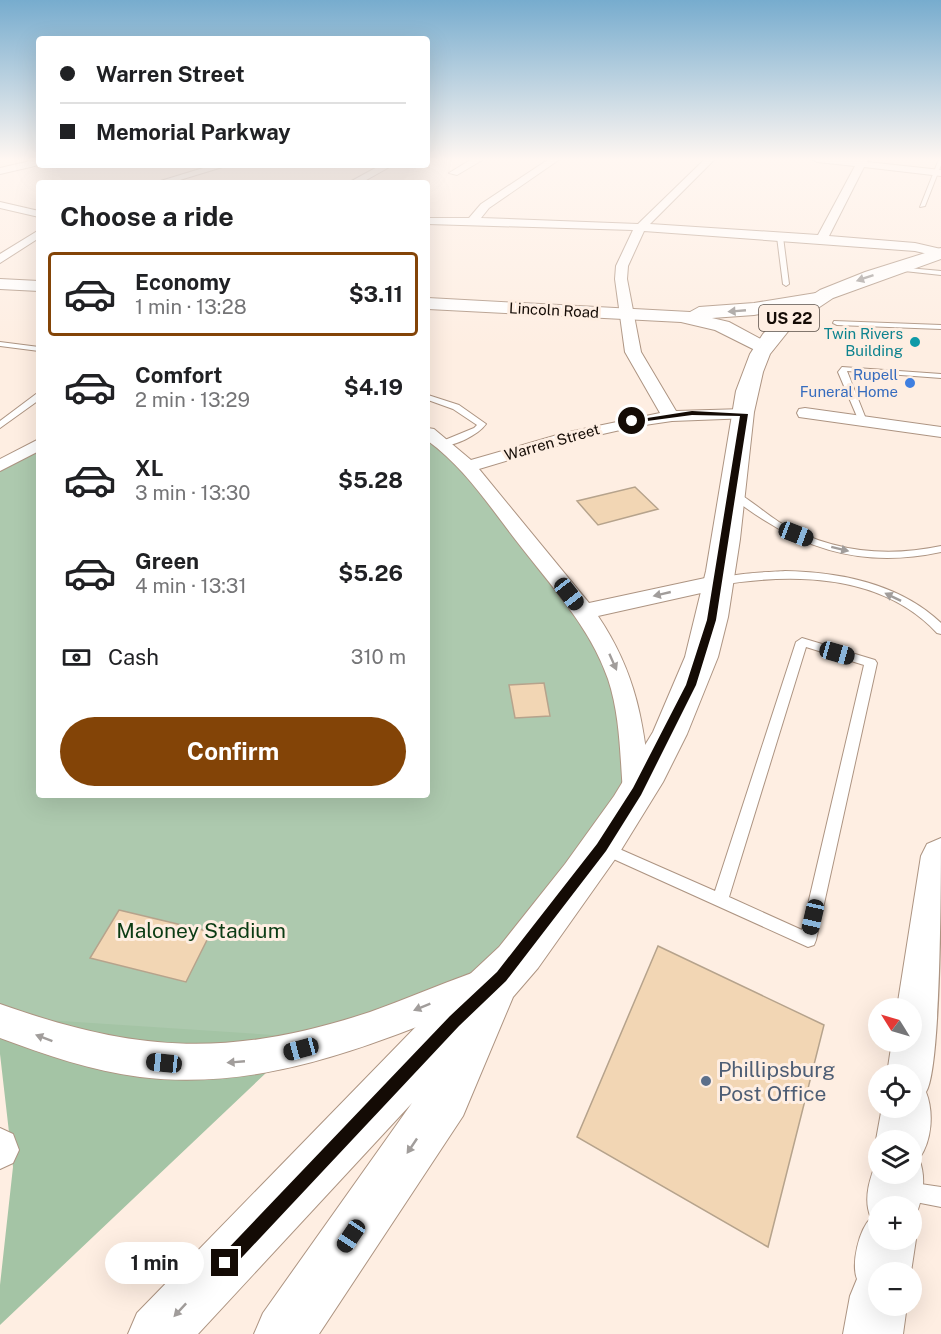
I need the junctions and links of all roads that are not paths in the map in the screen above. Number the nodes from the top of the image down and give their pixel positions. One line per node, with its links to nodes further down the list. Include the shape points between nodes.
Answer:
1 (503, 221): 4 (street)
2 (648, 221): 4 (street)
3 (830, 221): 7 (street)
4 (642, 227): 6 (street); 17 (street, via 622,266)
5 (36, 235): 9 (street)
6 (780, 237): 7 (street); 13 (lane)
7 (822, 240): 8 (street, via 915,247)
8 (941, 253): 10 (main road, US 22)
9 (0, 259)
10 (893, 269): 11 (lane); 15 (main road, US 22, one-way to 15)
11 (941, 273)
12 (0, 284): 14 (main road)
13 (786, 284)
14 (36, 286)
15 (816, 299): 18 (main road, Lincoln Road, one-way to 18); 22 (main road, US 22, via 785,322)
16 (430, 304): 17 (main road, Lincoln Road)
17 (627, 314): 18 (main road, Lincoln Road); 29 (street, via 633,352)
18 (681, 316): 22 (main road, Lincoln Road, via 722,326)
19 (837, 323): 20 (lane)
20 (941, 327)
21 (0, 344): 23 (lane)
22 (763, 348): 28 (main road, US 22, via 754,368)
23 (36, 349)
24 (941, 376): 30 (lane, via 845,369 842,372)
25 (430, 399): 33 (lane, via 456,407 482,424 477,430)
26 (36, 400): 31 (lane)
27 (805, 413): 30 (street)
28 (744, 414): 29 (street, Warren Street); 37 (main road, US 22)
29 (670, 415): 36 (street, Warren Street, via 595,429)
30 (862, 419): 32 (street)
31 (0, 425)
32 (941, 432)
33 (435, 438): 36 (street)
34 (36, 446): 35 (street)
35 (0, 466)
36 (468, 467): 40 (street)
37 (733, 494): 38 (lane, one-way to 38, via 777,526 833,547 885,556); 39 (main road, US 22)
38 (941, 549)
39 (719, 582): 40 (street, one-way to 40); 41 (lane, one-way to 39, via 901,600 842,578 787,573); 42 (main road, US 22, via 691,685)
40 (583, 612): 42 (street, one-way to 42, via 606,646 623,690)
41 (941, 630)
42 (637, 792): 43 (main road, US 22)
43 (602, 847): 45 (lane); 47 (main road, US 22)
44 (941, 856): 46 (main road)
45 (720, 900): 45 (lane, via 802,642 871,663 808,940)
46 (938, 901): 49 (main road)
47 (497, 981): 48 (street, one-way to 48, via 371,1029 243,1062 195,1064 121,1058 49,1041); 51 (main road, US 22, one-way to 51, via 454,1021); 52 (main road, one-way to 52, via 445,1098)
48 (0, 1021)
49 (913, 1064)
50 (876, 1316): 53 (main road)
51 (158, 1334)
52 (284, 1334)
53 (873, 1334)

